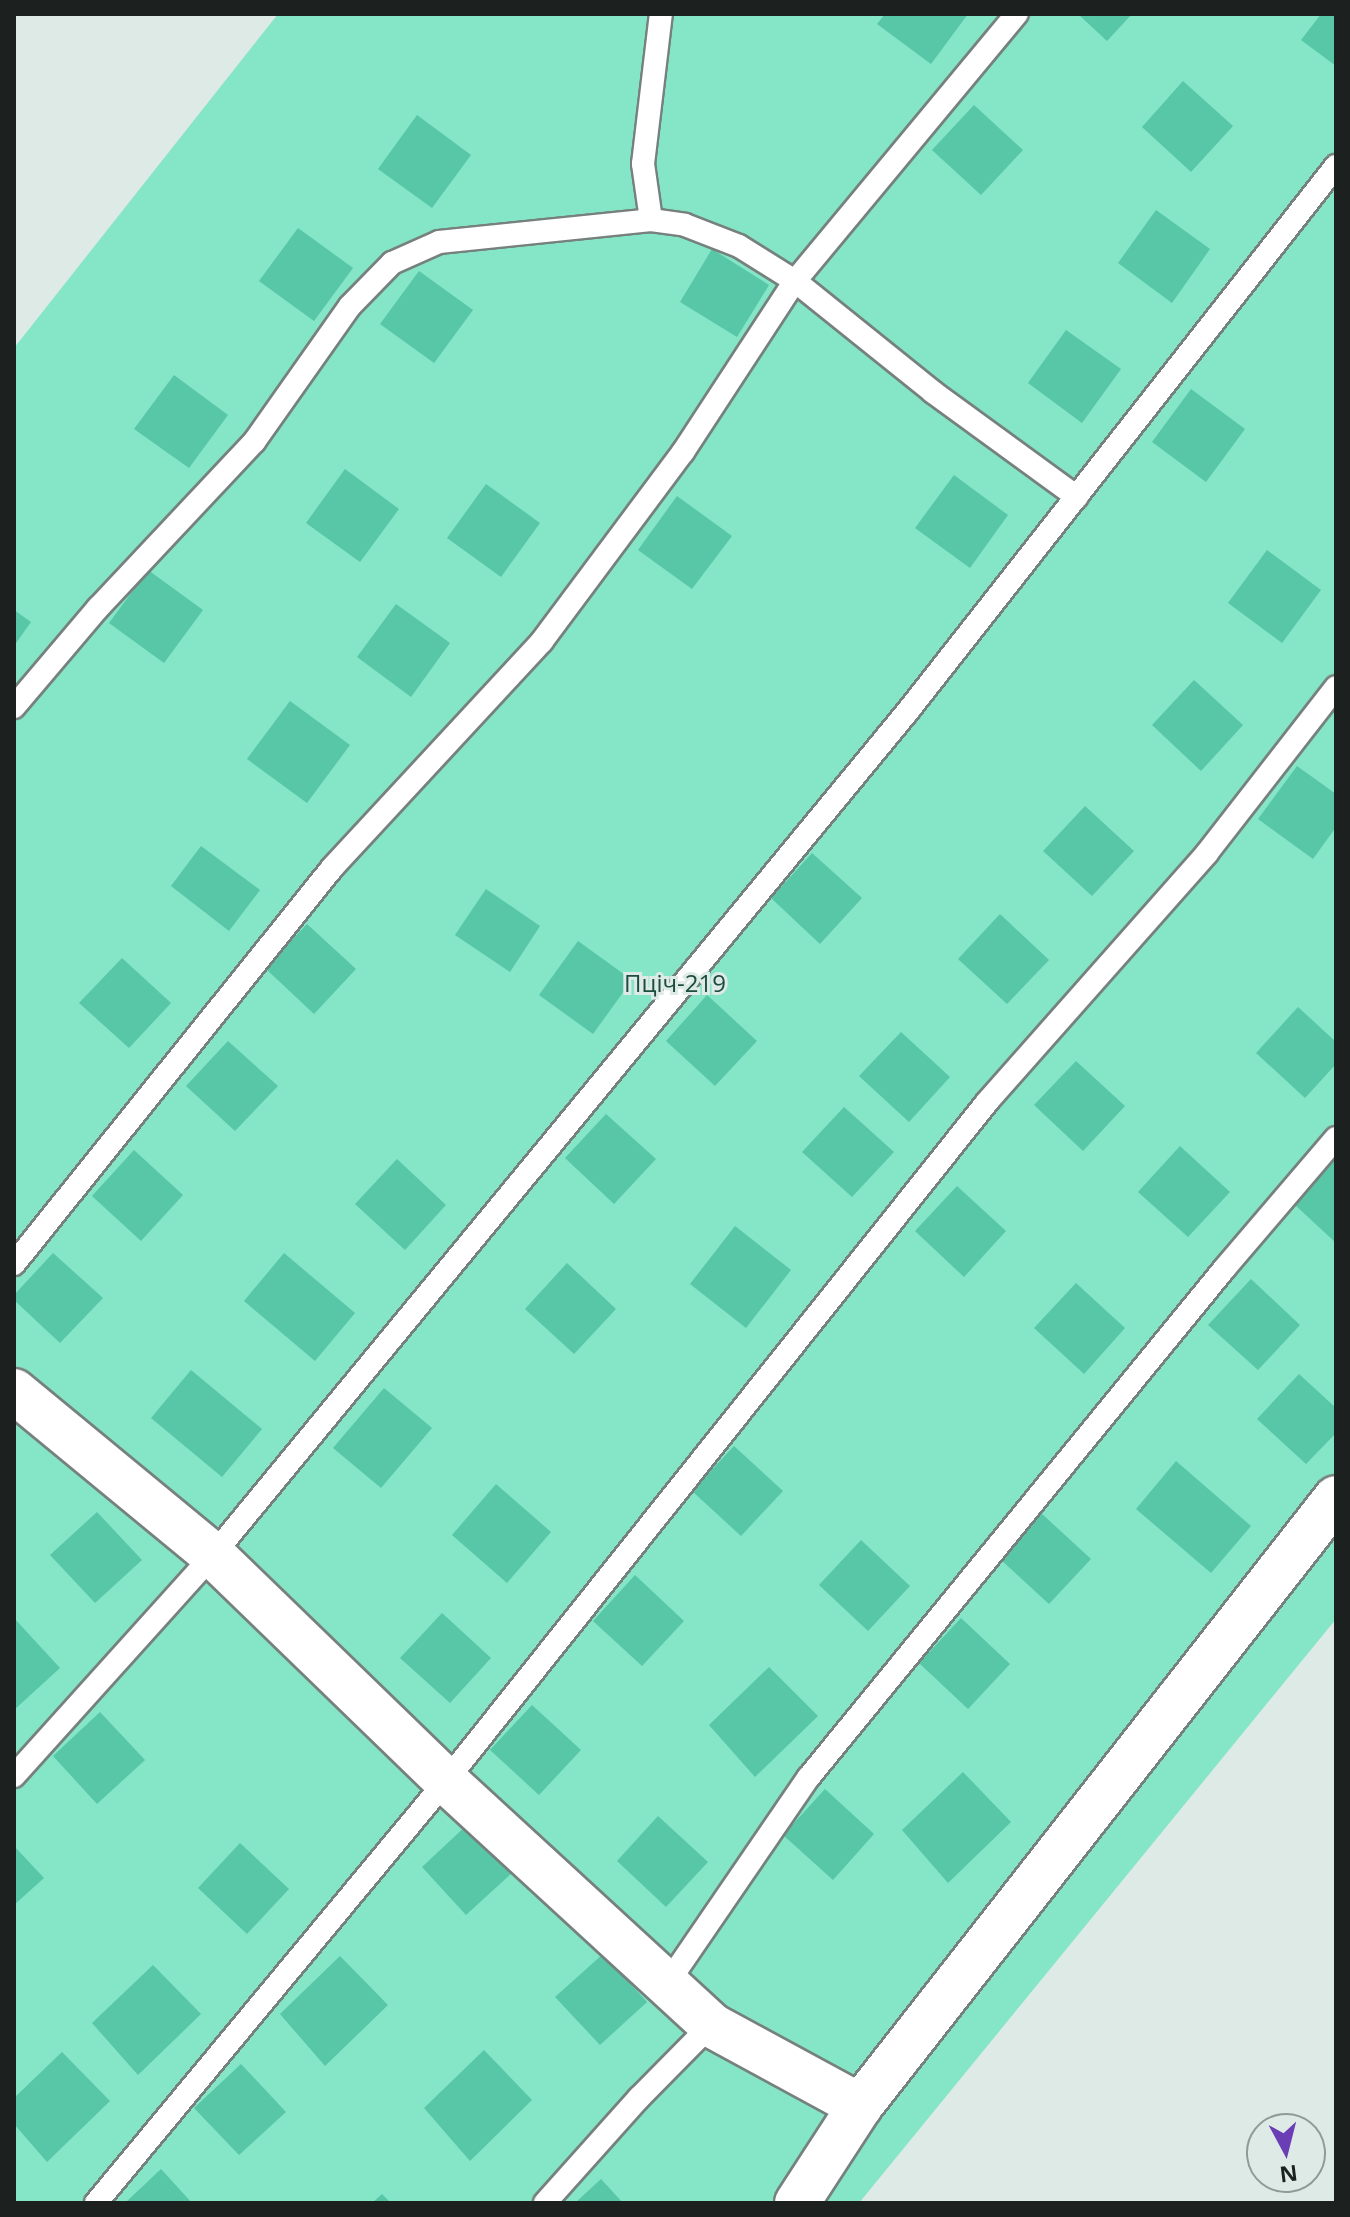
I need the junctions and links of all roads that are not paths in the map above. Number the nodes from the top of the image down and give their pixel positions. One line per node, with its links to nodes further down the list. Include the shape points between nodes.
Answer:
1 (661, 14): 4 (lane, via 643,164)
2 (1017, 14): 5 (lane)
3 (1336, 166): 6 (lane)
4 (651, 220): 5 (lane, via 685,225 739,246); 8 (lane, via 439,242 392,263 350,306 254,442 98,608)
5 (795, 281): 6 (lane, via 933,392); 10 (lane, via 683,452 542,641 332,868)
6 (1077, 497): 13 (lane, via 908,711)
7 (1336, 687): 15 (lane, via 1207,853 977,1114)
8 (14, 707)
9 (1336, 1138): 16 (lane, via 809,1777)
10 (14, 1264)
11 (14, 1391): 13 (street)
12 (1336, 1498): 18 (street)
13 (213, 1555): 14 (lane); 15 (street)
14 (14, 1776)
15 (446, 1781): 16 (street); 19 (lane)
16 (667, 1984): 17 (street)
17 (711, 2025): 18 (street); 20 (lane)
18 (860, 2106): 21 (street)
19 (96, 2203)
20 (545, 2203)
21 (797, 2203)

